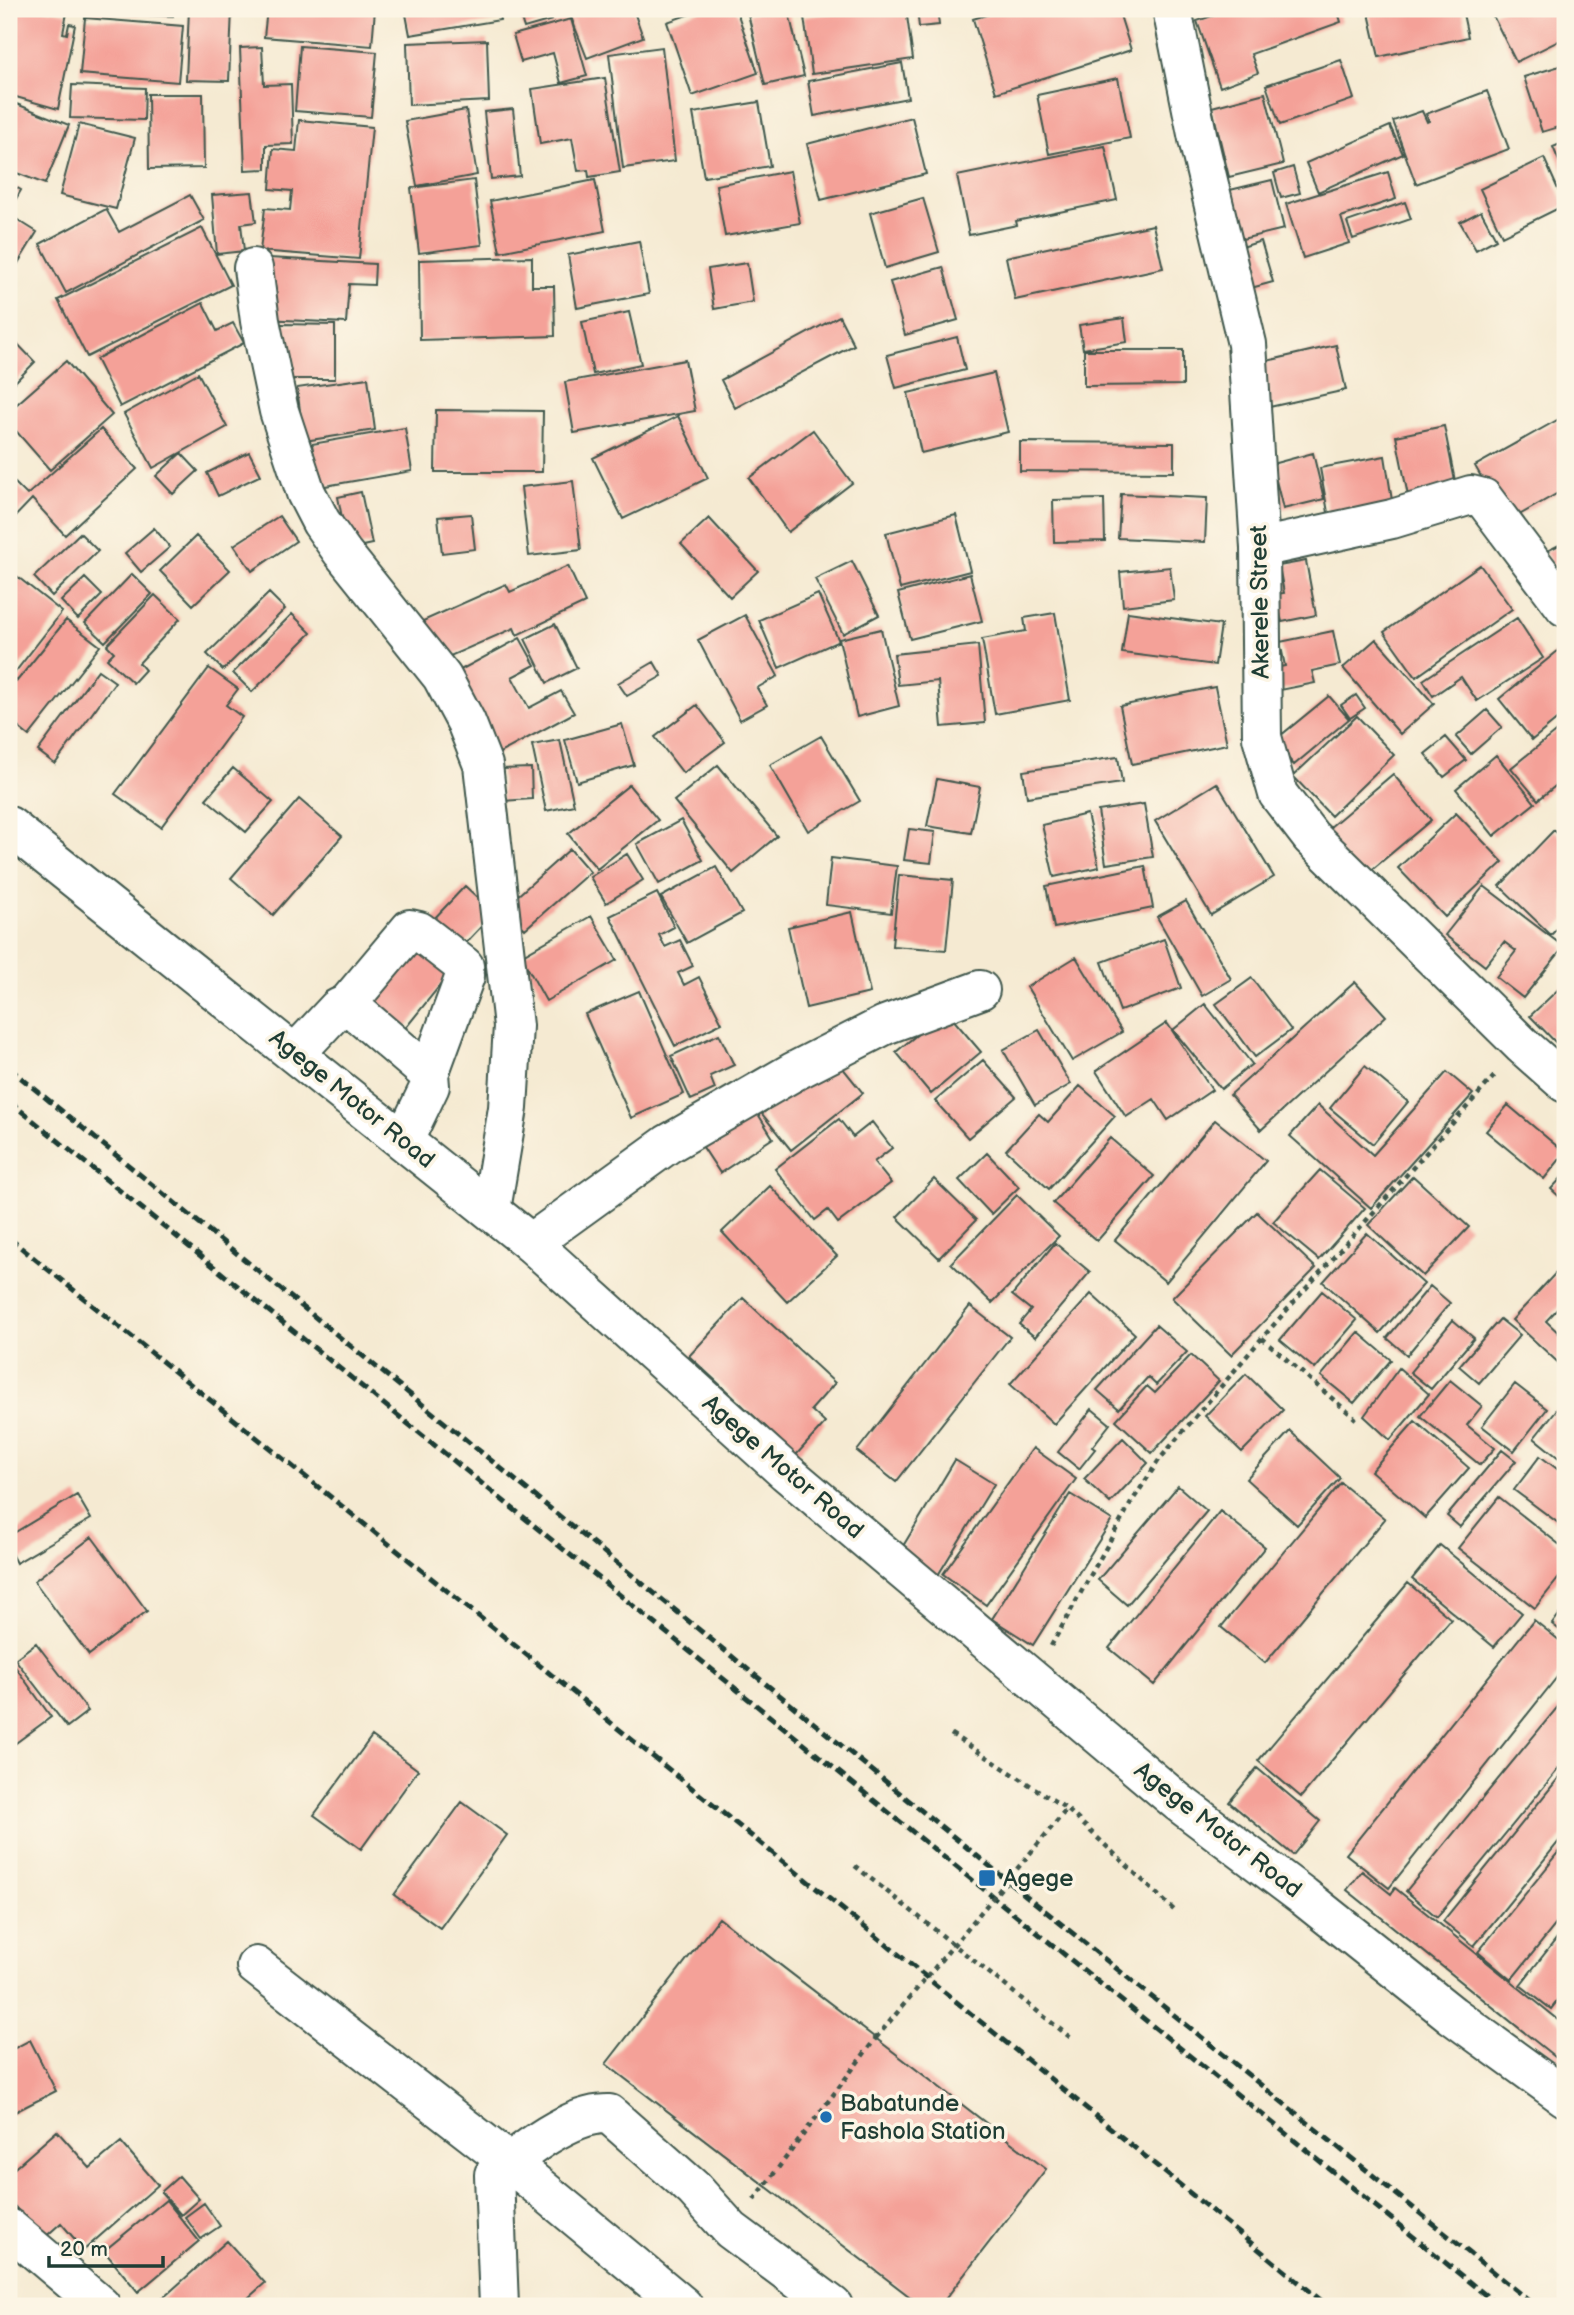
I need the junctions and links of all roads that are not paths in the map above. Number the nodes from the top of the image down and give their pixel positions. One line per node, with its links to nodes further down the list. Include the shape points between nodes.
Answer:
1 (1172, 9): 3 (street, Akerele Street, via 1247,344)
2 (253, 268): 12 (street, via 279,411 306,493 342,552 442,677 483,765 513,1026 508,1108)
3 (1260, 548): 4 (street, via 1392,519 1471,495 1483,498); 10 (street, Akerele Street, via 1262,737 1278,794 1311,837)
4 (1565, 607)
5 (9, 826): 8 (street, Agege Motor Road)
6 (980, 990): 13 (street, via 885,1025 793,1072 668,1144)
7 (347, 1004): 8 (street); 9 (street); 9 (street, via 410,929 464,966 465,976)
8 (295, 1054): 11 (street, Agege Motor Road)
9 (429, 1074): 11 (street, via 430,1086)
10 (1565, 1083)
11 (404, 1140): 12 (street, Agege Motor Road)
12 (491, 1210): 13 (street, Agege Motor Road)
13 (531, 1243): 15 (street, Agege Motor Road, via 786,1472 1178,1802)
14 (256, 1966): 16 (street)
15 (1565, 2097)
16 (509, 2162): 19 (street, via 494,2175); 20 (street); 21 (street, via 561,2128 610,2114 694,2189 732,2230)
17 (9, 2228): 18 (street)
18 (100, 2306)
19 (499, 2306)
20 (683, 2306)
21 (833, 2306)

